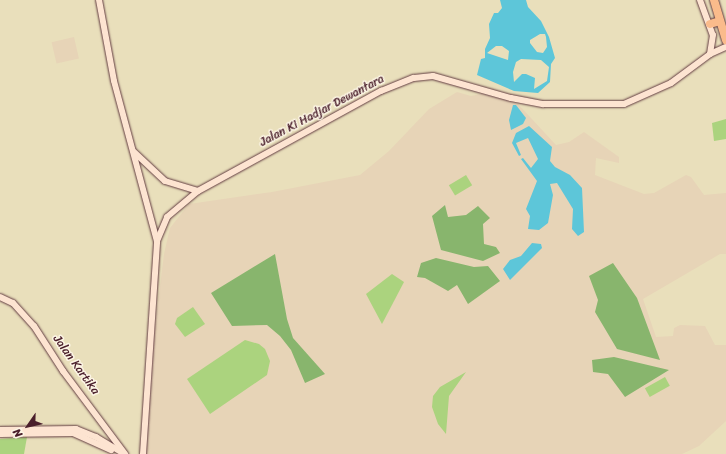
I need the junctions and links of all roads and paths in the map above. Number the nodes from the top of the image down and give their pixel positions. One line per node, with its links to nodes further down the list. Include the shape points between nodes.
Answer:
1 (99, 0): 8 (main road, via 114,81)
2 (700, 0): 5 (main road)
3 (714, 0): 4 (highway)
4 (720, 21): 5 (highway); 6 (highway)
5 (710, 24): 7 (main road, via 713,45)
6 (725, 45): 7 (main road, Jalan Ki Hadjar Dewantara)
7 (710, 54): 9 (main road, Jalan Ki Hadjar Dewantara, via 671,83 624,104 543,104 511,98 441,78 414,78 381,91)
8 (134, 151): 9 (main road, via 165,181); 10 (main road)
9 (198, 191): 10 (main road, Jalan Ki Hadjar Dewantara, via 167,217)
10 (156, 241): 15 (main road, Jalan Ki Hadjar Dewantara)
11 (0, 297): 14 (main road, Jalan Kartika, via 13,303 34,326 63,371)
12 (0, 430): 14 (main road, via 76,429)
13 (0, 434): 14 (main road, via 73,433)
14 (123, 453)
15 (143, 454)

